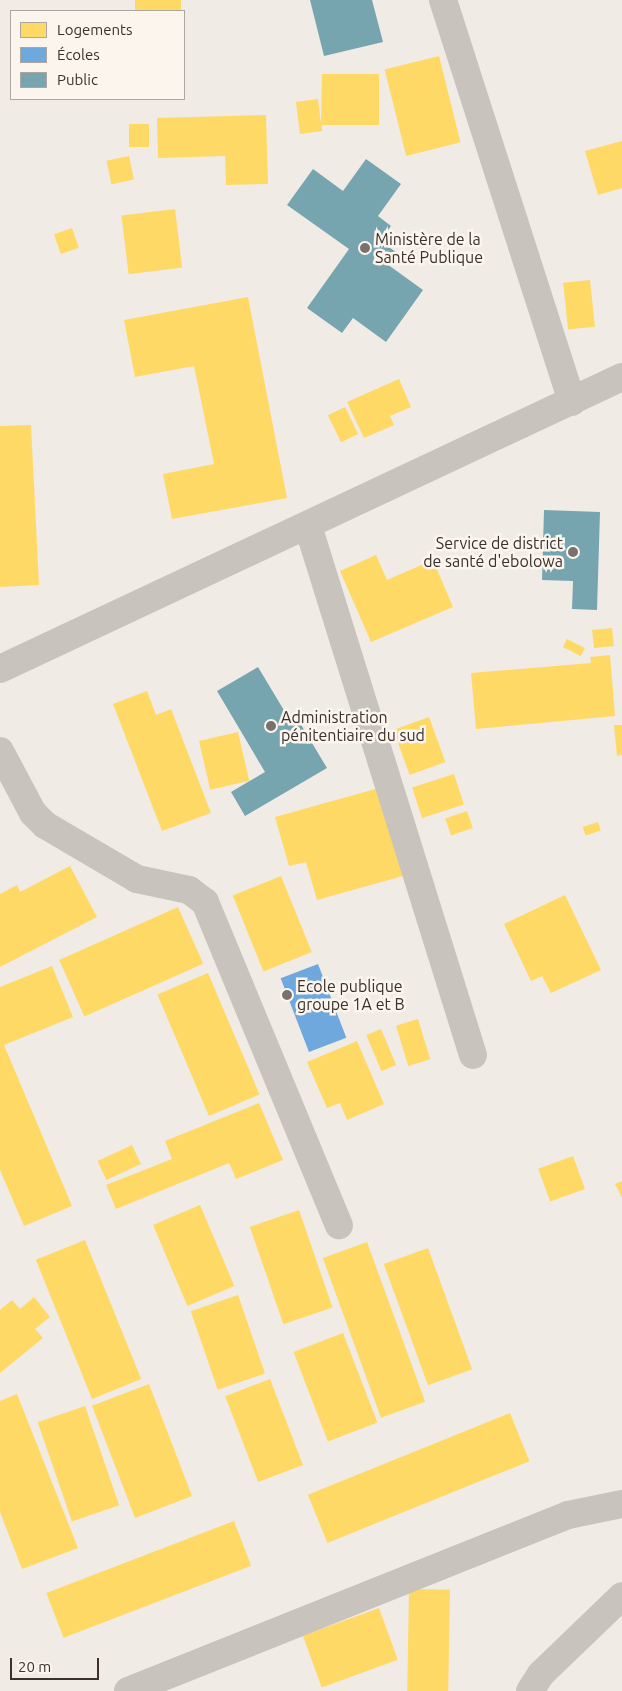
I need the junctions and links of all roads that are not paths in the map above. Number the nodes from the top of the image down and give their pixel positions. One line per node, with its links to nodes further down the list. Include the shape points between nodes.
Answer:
1 (443, 0): 3 (street)
2 (622, 376): 3 (street)
3 (572, 402): 4 (street)
4 (308, 526): 5 (street); 7 (street)
5 (0, 669)
6 (0, 751): 8 (street, via 33,812 45,825 137,879 189,890 204,902)
7 (473, 1055)
8 (339, 1225)
9 (622, 1504): 11 (street, via 568,1515)
10 (622, 1596): 12 (street, via 541,1674)
11 (128, 1691)
12 (530, 1691)

